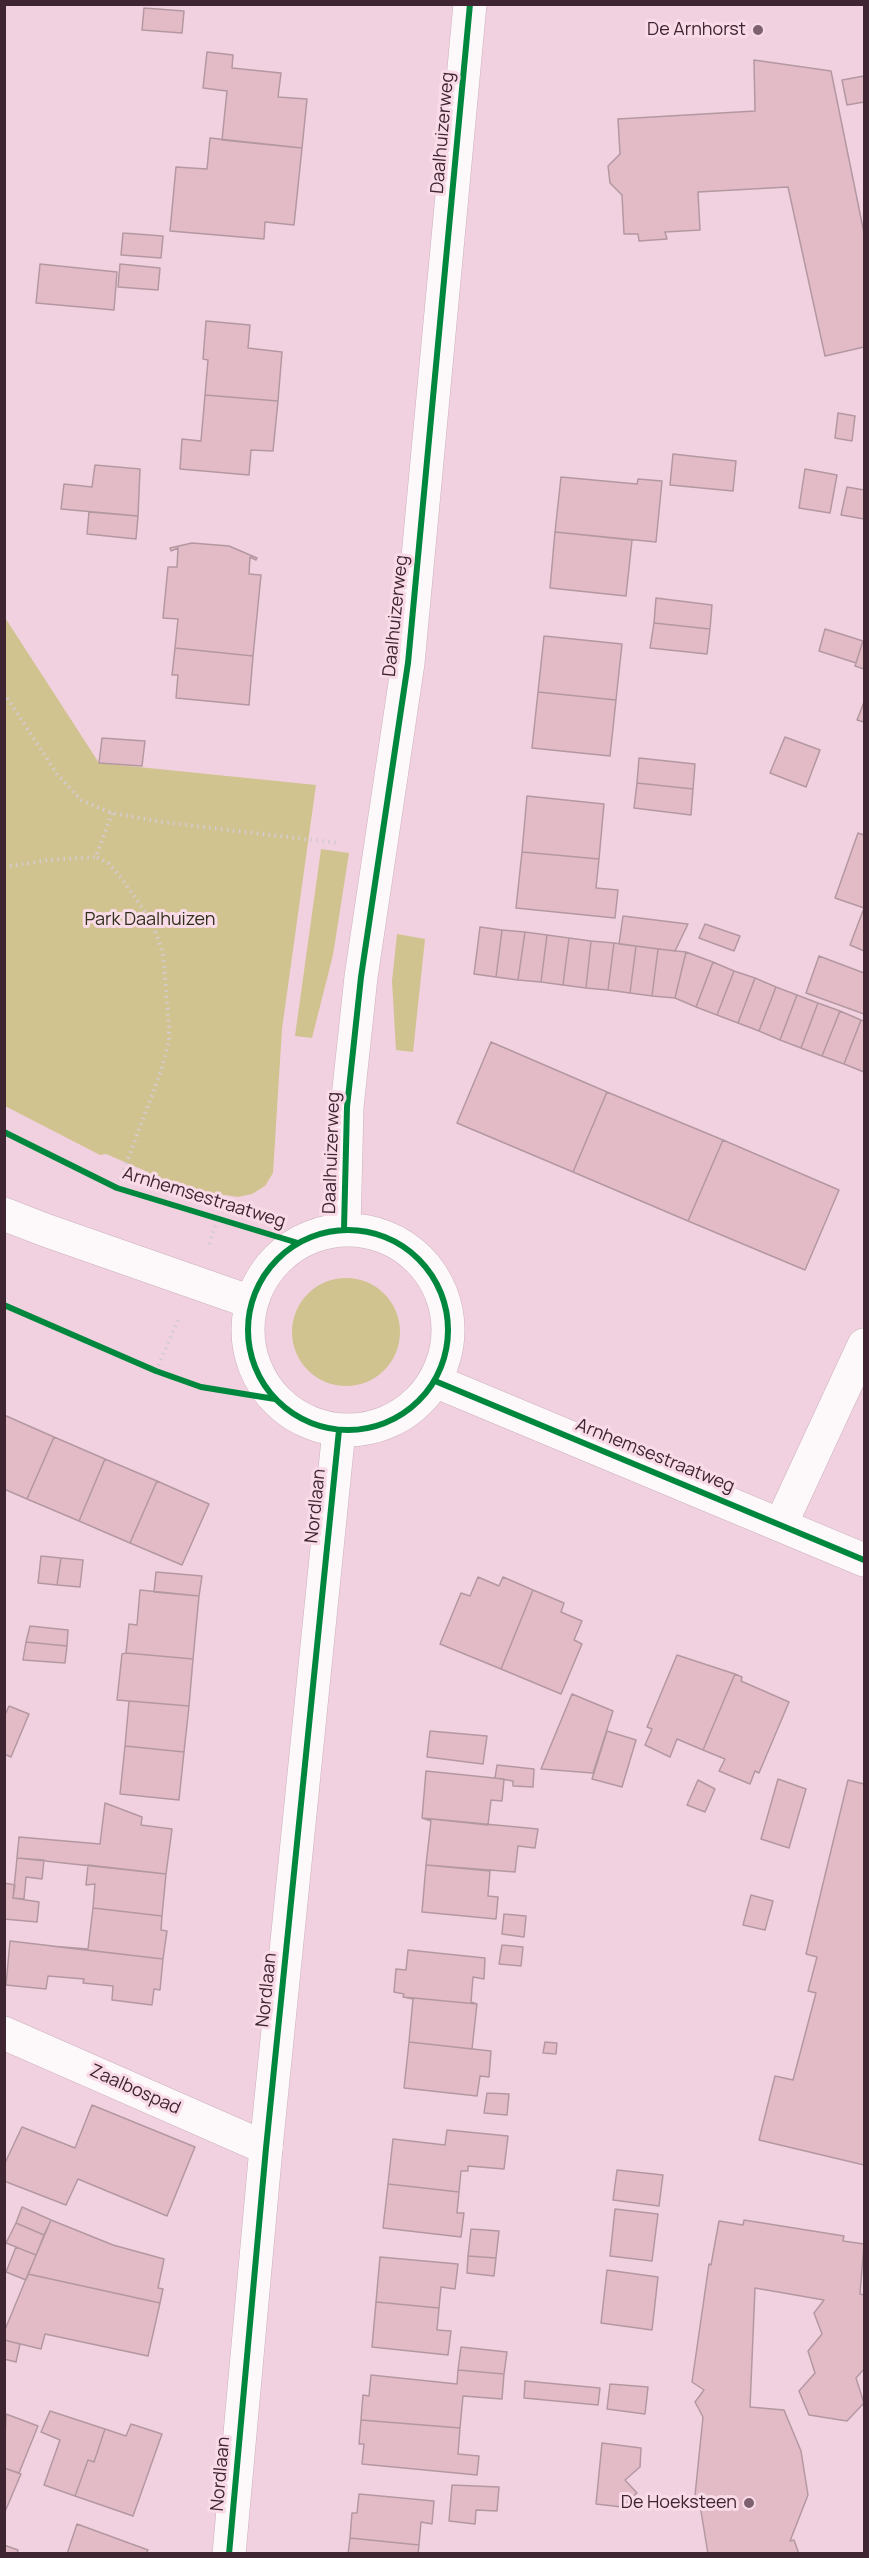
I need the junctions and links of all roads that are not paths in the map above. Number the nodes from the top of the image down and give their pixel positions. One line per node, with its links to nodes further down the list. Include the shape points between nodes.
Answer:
1 (470, 4): 3 (main road, Daalhuizerweg, via 408,663 361,977 347,1107)
2 (4, 1214): 4 (main road)
3 (344, 1229): 4 (main road, via 298,1243 281,1255 267,1270); 6 (main road, via 396,1242 418,1258 434,1278 445,1304 449,1330 446,1356)
4 (252, 1302): 7 (main road, via 247,1327 250,1353 259,1378 275,1399 294,1414 315,1425)
5 (864, 1346): 8 (main road)
6 (435, 1381): 7 (main road, via 417,1403 394,1420 367,1429); 8 (main road, Arnhemsestraatweg)
7 (339, 1430): 11 (main road, Nordlaan)
8 (781, 1524): 9 (main road, Arnhemsestraatweg)
9 (864, 1560)
10 (4, 2033): 11 (main road, Zaalbospad)
11 (266, 2148): 12 (main road, Nordlaan)
12 (229, 2553)

